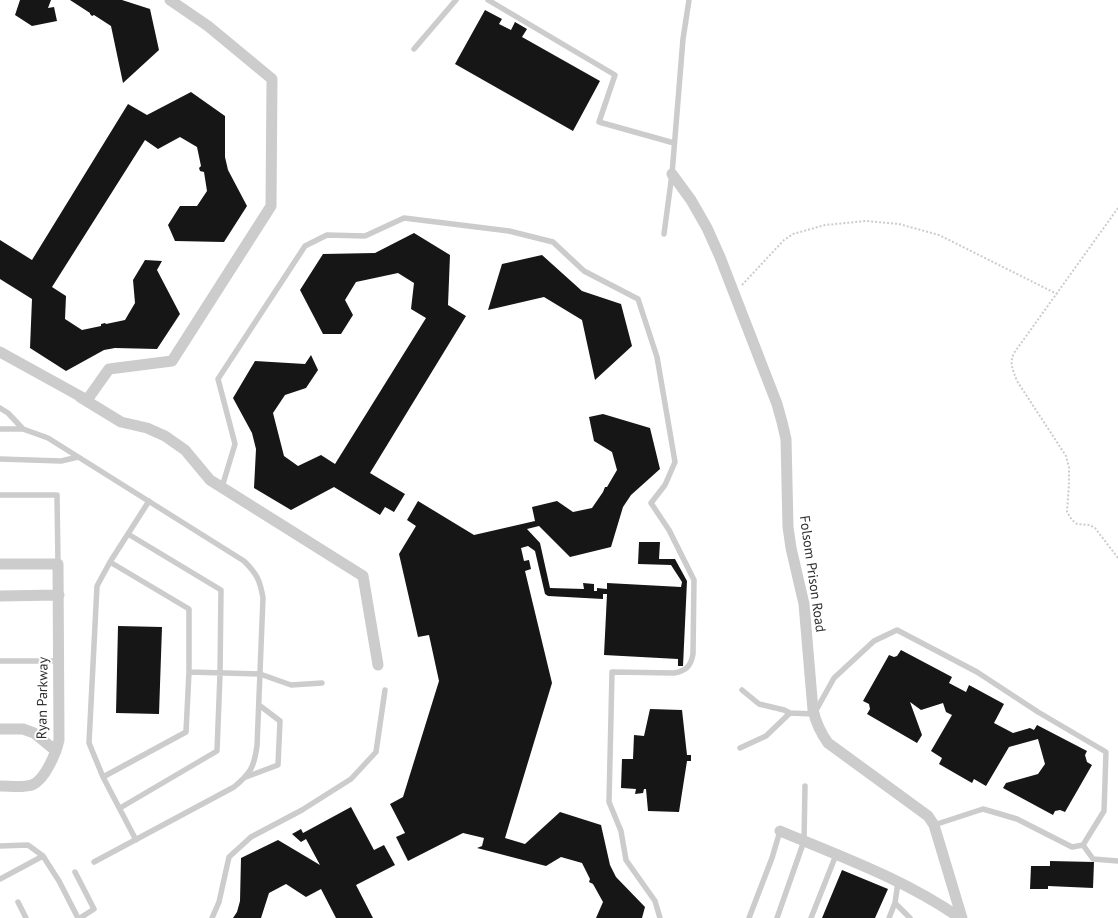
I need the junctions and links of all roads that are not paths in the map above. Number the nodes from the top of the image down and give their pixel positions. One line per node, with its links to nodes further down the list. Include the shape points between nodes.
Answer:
1 (170, 0): 10 (street, via 208,26 272,79 271,206 172,360 108,369 87,400)
2 (456, 0): 5 (lane)
3 (488, 0): 6 (lane, via 615,75 599,122)
4 (689, 0): 6 (lane)
5 (414, 49)
6 (674, 143): 7 (lane)
7 (672, 174): 8 (lane); 36 (street, Folsom Prison Road, via 691,200 720,257 782,422 786,439 788,527 804,604)
8 (664, 234)
9 (0, 352): 10 (street)
10 (80, 396): 16 (street, via 121,422 147,428 165,436 185,450 210,480)
11 (0, 408): 13 (lane)
12 (0, 429): 13 (lane)
13 (23, 429): 14 (lane, via 48,438)
14 (78, 457): 15 (lane, via 61,461); 18 (lane)
15 (0, 459)
16 (222, 487): 27 (street, via 363,576); 63 (lane, via 235,444 218,379 305,246 327,235 365,236 404,218 509,231 553,242 584,271 638,299 657,357 675,462 666,485 651,502 692,575 695,587 693,654 690,665 674,673 612,672 609,802 621,831 626,860 655,901)
17 (0, 495): 22 (lane, via 57,495)
18 (149, 501): 19 (lane); 30 (lane, via 244,561 255,572 263,598)
19 (128, 534): 20 (lane); 29 (lane, via 221,590)
20 (110, 562): 28 (lane, via 189,609); 40 (lane, via 97,586 89,743)
21 (0, 564): 22 (street)
22 (58, 564): 24 (street, Ryan Parkway)
23 (0, 596): 24 (street)
24 (59, 596): 26 (street, Ryan Parkway)
25 (0, 661): 26 (lane)
26 (59, 661): 39 (street, Ryan Parkway, via 59,740)
27 (378, 665)
28 (189, 672): 29 (lane); 40 (lane, via 186,732)
29 (220, 674): 30 (lane); 44 (lane, via 217,751)
30 (260, 674): 31 (lane, via 291,685); 34 (lane)
31 (322, 683)
32 (385, 690): 62 (lane, via 376,752 351,779 302,810 251,837 229,857 219,902)
33 (742, 690): 35 (lane, via 759,704)
34 (259, 705): 41 (lane, via 257,746 254,762); 41 (lane, via 280,721 278,766)
35 (790, 713): 36 (lane); 38 (lane, via 766,736)
36 (814, 714): 45 (street, Folsom Prison Road, via 816,724 828,743 920,809); 49 (lane, via 834,678 874,641 897,630 977,672 1106,752 1104,812)
37 (0, 729): 39 (street, via 23,729 34,733)
38 (740, 748)
39 (56, 751): 42 (street, Ryan Parkway, via 42,777 33,785)
40 (103, 777): 44 (lane)
41 (246, 777): 47 (lane, via 234,787)
42 (0, 786)
43 (805, 786): 48 (lane)
44 (120, 808): 47 (lane)
45 (934, 825): 49 (lane, via 983,809 1017,819 1072,847); 69 (street, Folsom Prison Road)
46 (780, 831): 48 (street, Folsom Prison Road); 64 (lane)
47 (136, 840): 54 (lane)
48 (804, 841): 51 (street, Folsom Prison Road); 65 (lane)
49 (1083, 845): 53 (lane, via 1093,860)
50 (0, 846): 52 (lane, via 28,845)
51 (836, 855): 57 (street, Folsom Prison Road); 66 (lane)
52 (43, 856): 56 (lane); 61 (lane)
53 (1118, 860)
54 (94, 862)
55 (75, 872): 61 (lane, via 94,909)
56 (0, 879)
57 (898, 882): 59 (lane); 69 (street, Folsom Prison Road)
58 (18, 902): 60 (lane)
59 (895, 903): 67 (lane); 68 (lane)
60 (26, 918)
61 (79, 918)
62 (212, 918)
63 (660, 918)
64 (749, 918)
65 (777, 918)
66 (811, 918)
67 (889, 918)
68 (910, 918)
69 (961, 918)

